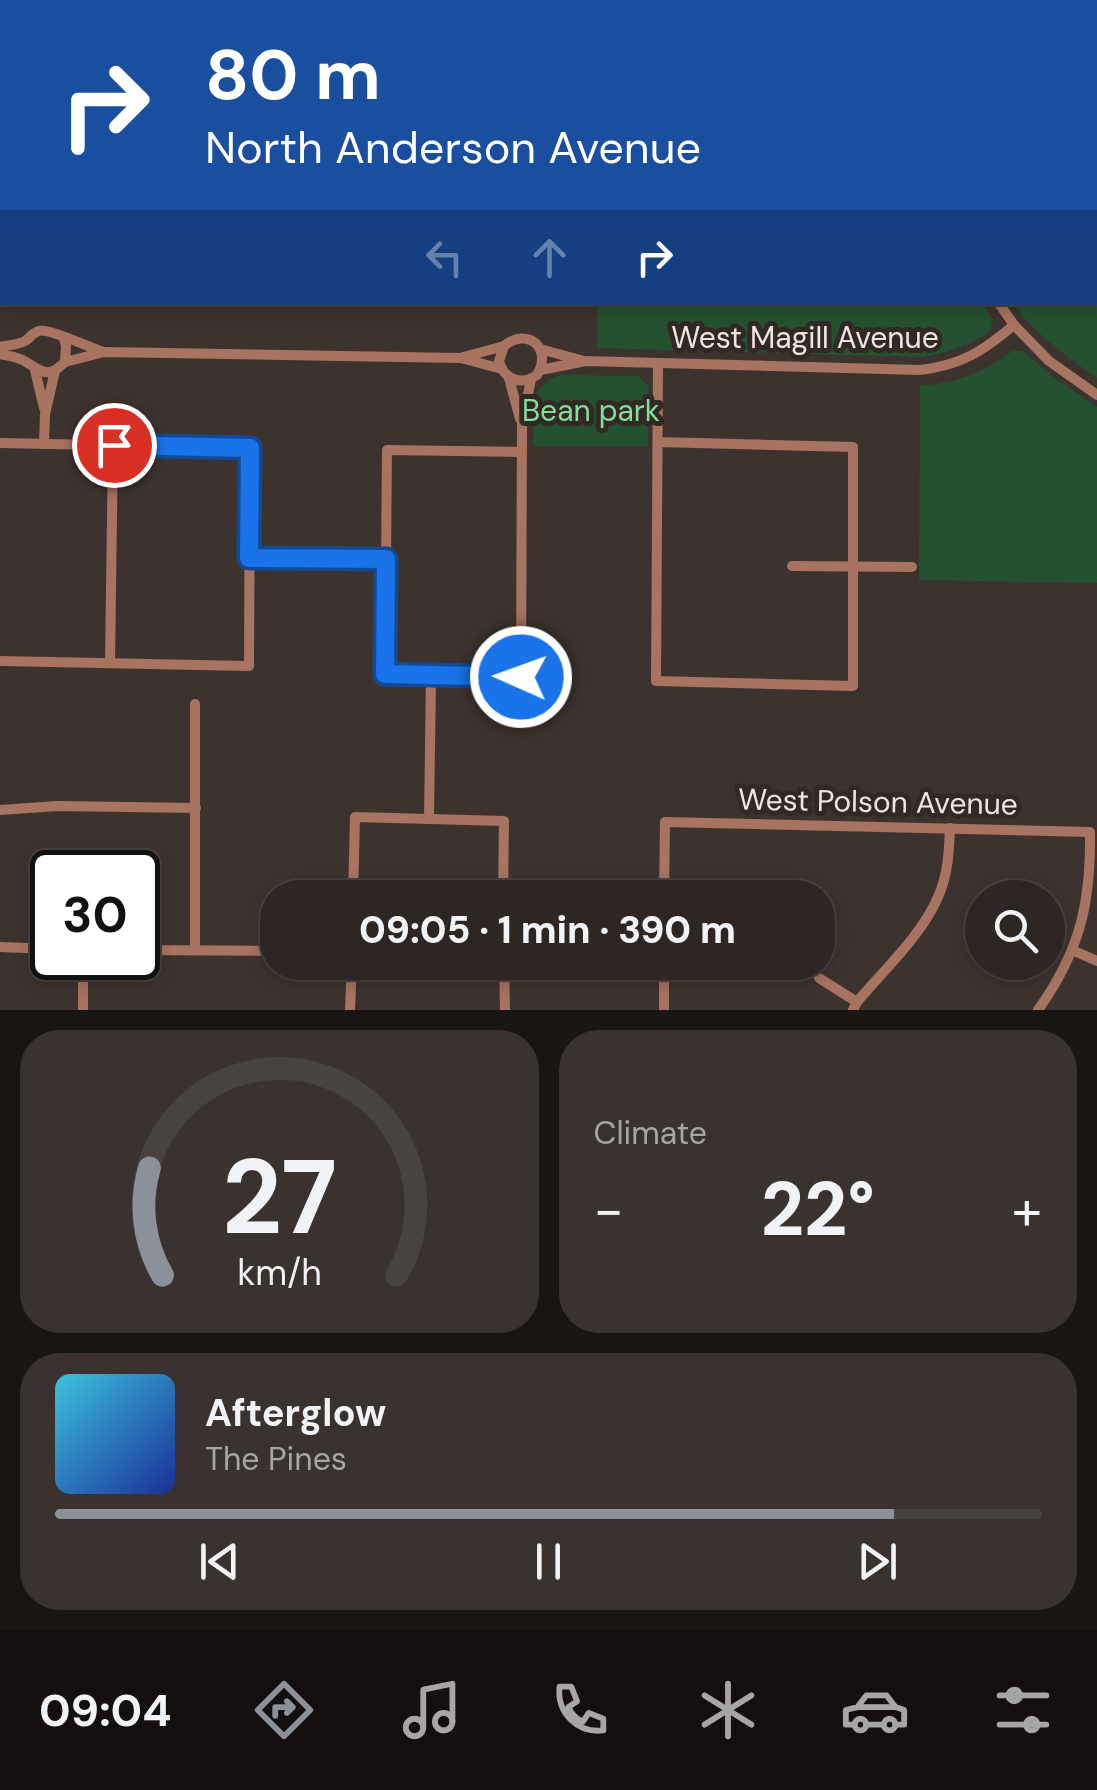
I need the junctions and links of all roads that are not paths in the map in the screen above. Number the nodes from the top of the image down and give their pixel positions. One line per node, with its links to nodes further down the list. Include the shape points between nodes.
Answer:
1 (1000, 305): 2 (street)
2 (1014, 325): 13 (street, West Magill Avenue, via 972,357 920,370); 19 (street)
3 (64, 339): 4 (street, via 41,330); 8 (street); 12 (street)
4 (28, 340): 5 (street); 14 (street)
5 (0, 346)
6 (504, 346): 7 (street, via 524,338); 10 (street); 17 (street)
7 (540, 349): 11 (street, West Magill Avenue); 16 (street)
8 (104, 352): 10 (street); 12 (street)
9 (0, 354): 14 (street)
10 (460, 358): 17 (street)
11 (584, 361): 13 (street, West Magill Avenue); 16 (street, West Magill Avenue)
12 (64, 362): 15 (street)
13 (658, 363): 22 (street)
14 (31, 366): 15 (street); 20 (street)
15 (55, 370): 20 (street)
16 (541, 370): 18 (street)
17 (505, 373): 18 (street, via 516,381); 21 (street)
18 (531, 379): 21 (street)
19 (1097, 395)
20 (45, 414): 24 (street)
21 (522, 425): 26 (street)
22 (658, 442): 30 (street, via 853,447); 30 (street, via 656,680 852,686)
23 (0, 443): 24 (street)
24 (44, 444): 25 (street)
25 (114, 445): 27 (street, via 250,448); 33 (street)
26 (522, 452): 28 (street, via 387,450); 34 (street, via 521,677)
27 (249, 558): 28 (street); 33 (street, via 249,666)
28 (386, 559): 34 (street, via 385,674)
29 (792, 566): 30 (street)
30 (853, 566): 31 (street)
31 (912, 568)
32 (0, 661): 33 (street)
33 (110, 663)
34 (431, 675): 38 (street)
35 (196, 704): 36 (street)
36 (196, 808): 37 (street); 46 (street)
37 (0, 810)
38 (429, 818): 40 (street, via 355,817); 41 (street, via 504,821)
39 (950, 828): 42 (street, West Polson Avenue, via 665,822); 47 (street, West Polson Avenue, via 1090,832 1088,899); 55 (street, via 944,880 929,916)
40 (353, 880)
41 (503, 880)
42 (664, 880)
43 (0, 947): 44 (street)
44 (30, 948)
45 (160, 950): 46 (street)
46 (195, 950): 48 (street)
47 (1072, 950): 49 (street); 60 (street)
48 (260, 951)
49 (1097, 960)
50 (83, 980): 56 (street)
51 (351, 980): 57 (street)
52 (504, 980): 58 (street)
53 (664, 980): 59 (street)
54 (822, 980): 55 (street)
55 (855, 1006)
56 (83, 1010)
57 (350, 1010)
58 (505, 1010)
59 (664, 1010)
60 (1038, 1010)

